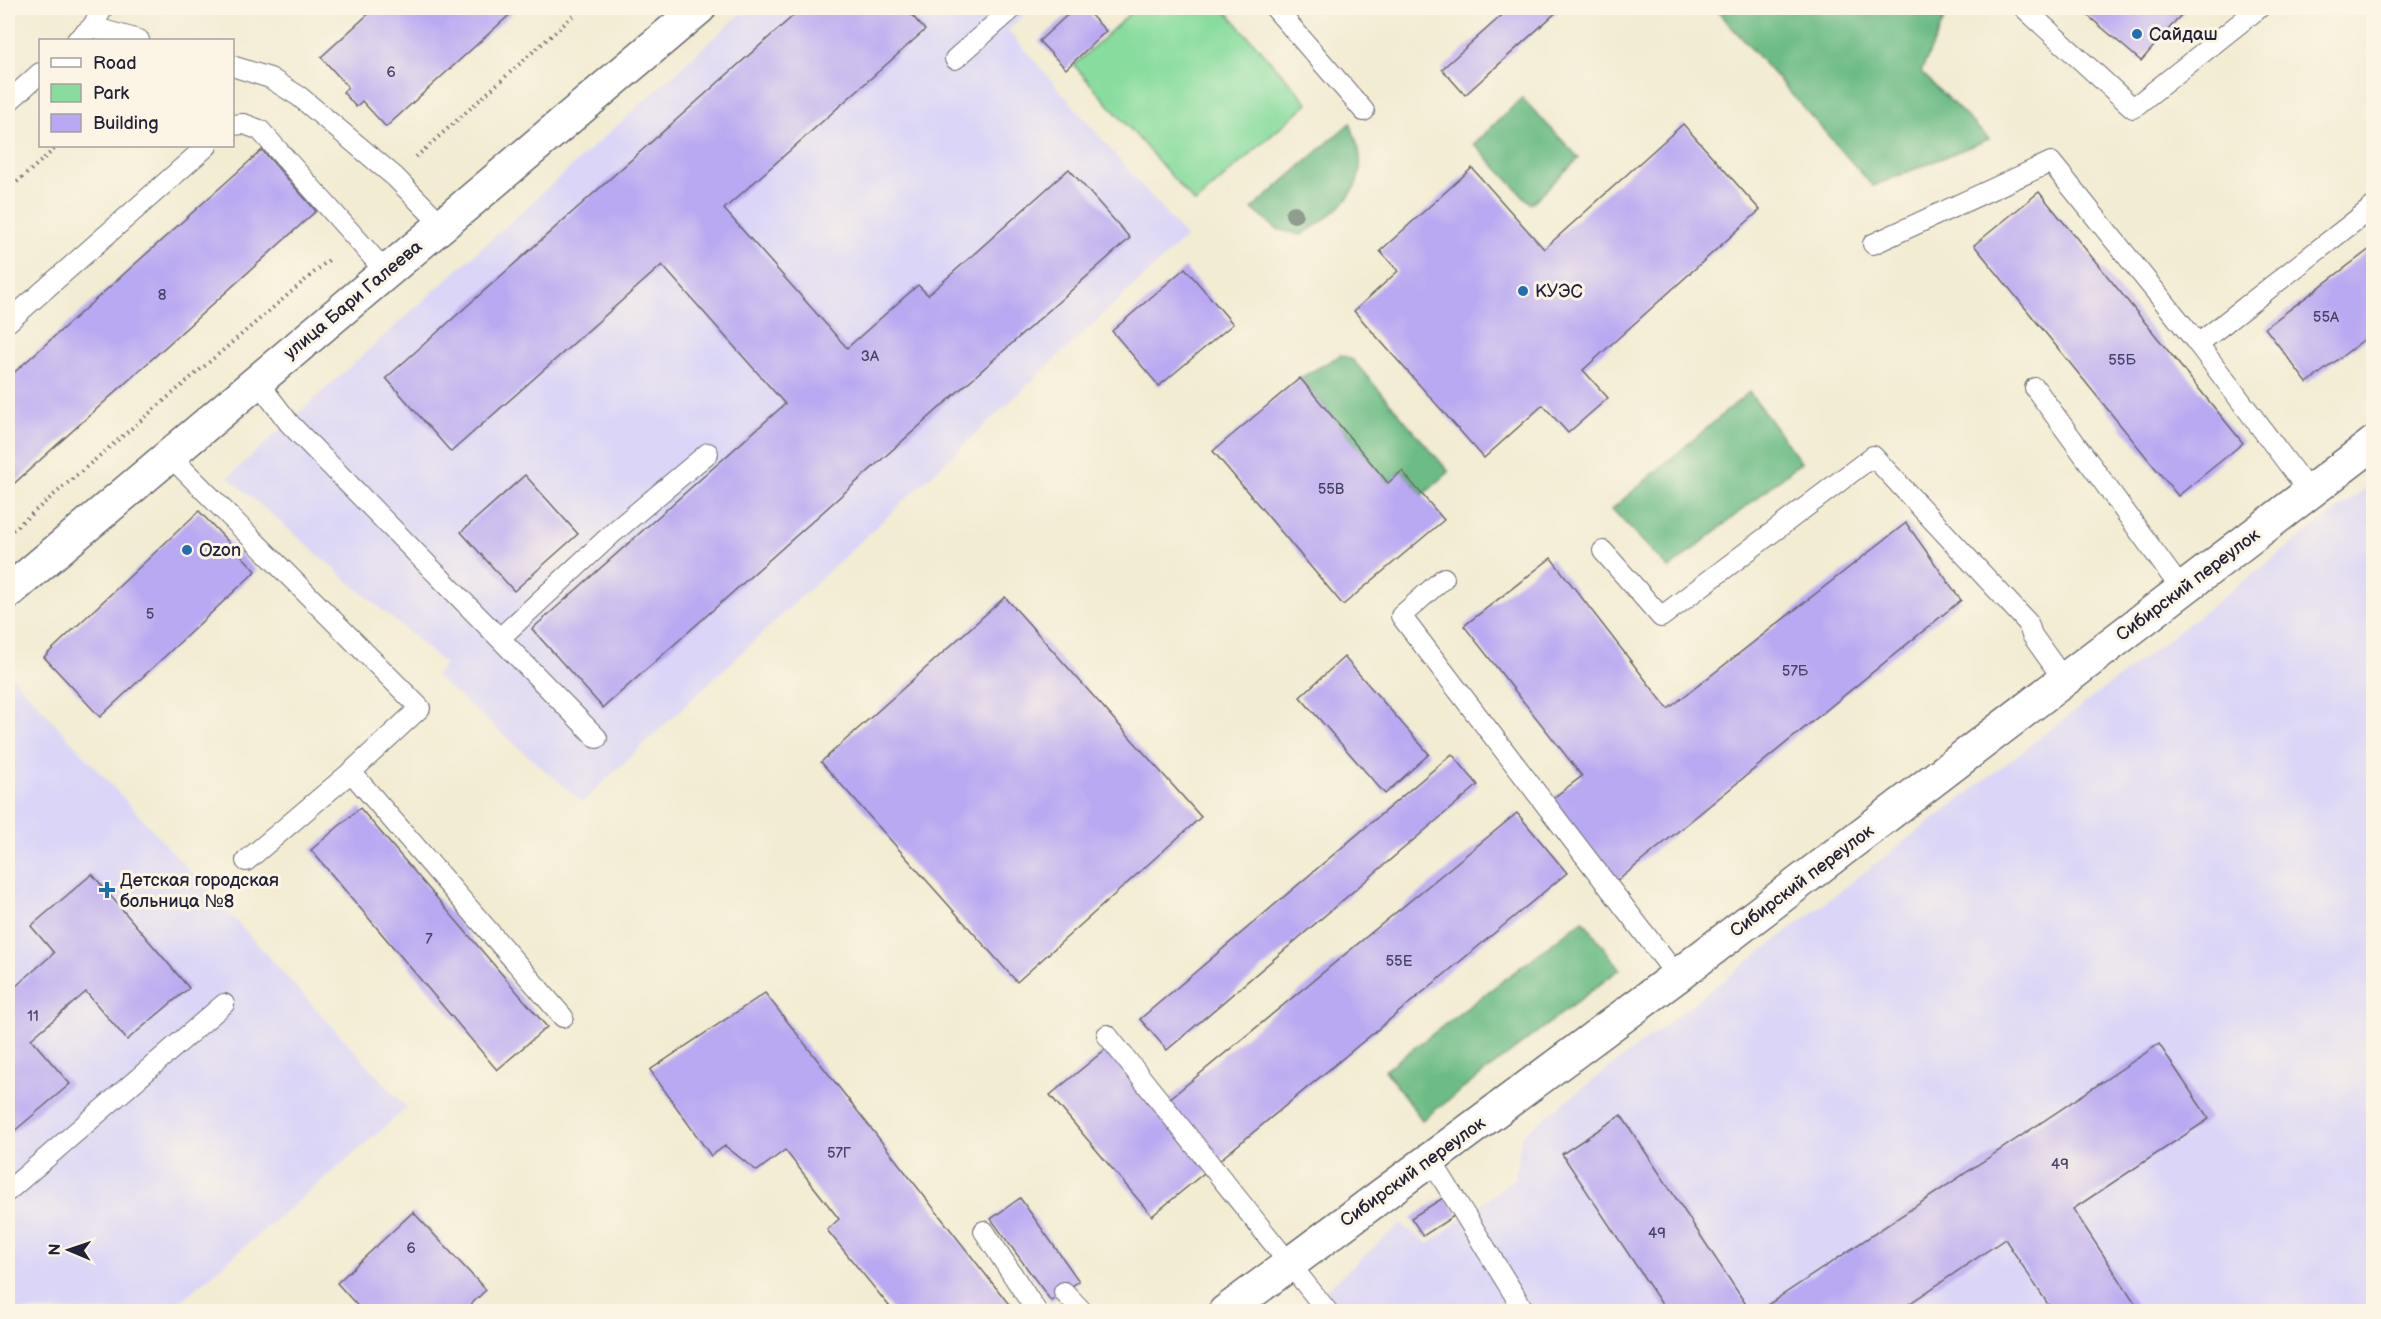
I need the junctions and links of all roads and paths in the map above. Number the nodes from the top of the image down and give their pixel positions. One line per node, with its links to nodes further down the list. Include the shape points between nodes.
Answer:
1 (103, 8): 8 (lane)
2 (582, 8): 18 (path)
3 (699, 8): 21 (street, улица Бари Галеева)
4 (1013, 8): 10 (lane)
5 (1275, 8): 14 (lane)
6 (2024, 8): 7 (lane, via 2133,108)
7 (2259, 8)
8 (84, 34): 9 (lane)
9 (130, 39)
10 (955, 59)
11 (234, 67): 18 (lane, via 270,78 300,97)
12 (39, 74): 13 (lane)
13 (8, 102)
14 (1364, 111)
15 (234, 125): 22 (lane, via 260,130)
16 (57, 147): 19 (path)
17 (206, 147): 25 (lane)
18 (395, 177): 21 (lane)
19 (8, 190)
20 (2373, 206): 26 (lane)
21 (442, 225): 24 (street, улица Бари Галеева)
22 (355, 238): 24 (lane); 33 (path)
23 (1873, 244): 26 (lane, via 2051,162)
24 (386, 272): 27 (street, улица Бари Галеева)
25 (8, 322)
26 (2199, 344): 32 (lane)
27 (257, 381): 31 (street, улица Бари Галеева); 38 (lane, via 289,423)
28 (2035, 388): 36 (lane)
29 (2373, 443): 32 (street, Сибирский переулок)
30 (708, 453): 38 (lane, via 614,532)
31 (169, 455): 37 (street, улица Бари Галеева); 41 (lane, via 420,708)
32 (2310, 493): 36 (street, Сибирский переулок)
33 (8, 534)
34 (1603, 551): 39 (lane, via 1661,617 1873,456 2028,623 2032,635)
35 (1444, 578): 43 (lane, via 1401,616)
36 (2182, 590): 39 (street, Сибирский переулок)
37 (8, 592)
38 (500, 638): 40 (lane)
39 (2064, 680): 43 (street, Сибирский переулок)
40 (597, 738)
41 (351, 772): 42 (lane); 45 (lane)
42 (246, 861)
43 (1677, 976): 47 (street, Сибирский переулок)
44 (224, 1004): 48 (lane)
45 (563, 1017)
46 (1107, 1035): 50 (lane)
47 (1429, 1161): 50 (street, Сибирский переулок); 56 (lane)
48 (8, 1191)
49 (984, 1231): 52 (lane)
50 (1291, 1263): 54 (street, Сибирский переулок); 55 (lane)
51 (1064, 1292): 53 (lane)
52 (1037, 1311)
53 (1083, 1311)
54 (1225, 1311)
55 (1328, 1311)
56 (1525, 1311)

